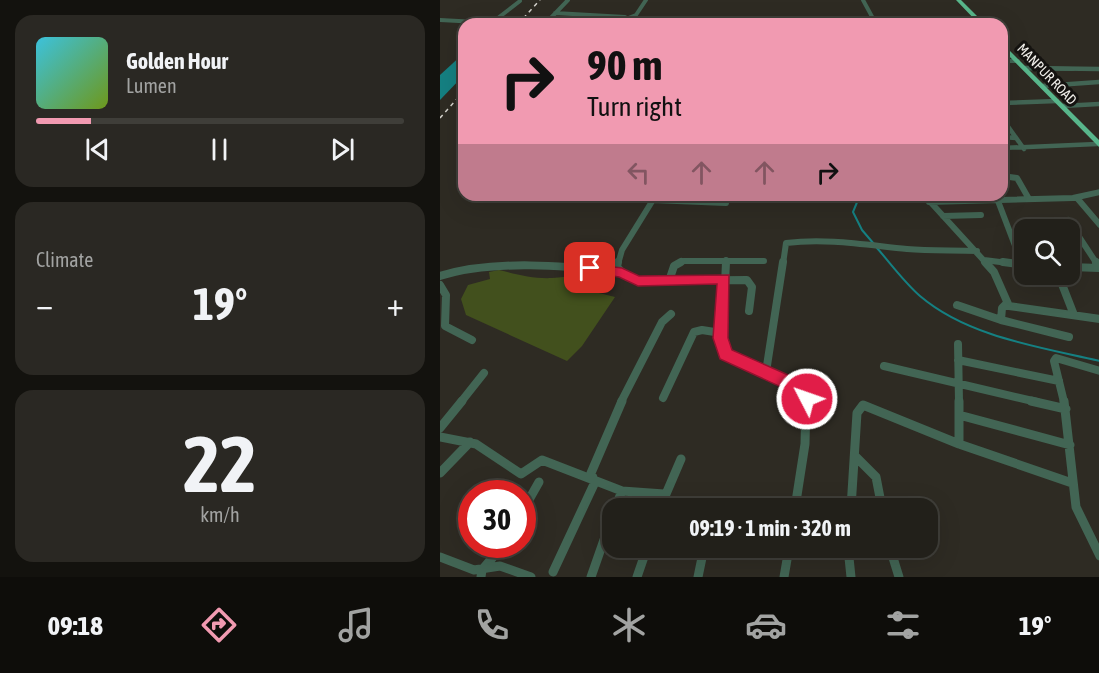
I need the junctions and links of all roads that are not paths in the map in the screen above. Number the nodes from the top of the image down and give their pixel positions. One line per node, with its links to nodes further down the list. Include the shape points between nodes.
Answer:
1 (568, 0): 6 (street)
2 (646, 0): 9 (street, via 636,15)
3 (863, 0): 10 (street)
4 (958, 0): 11 (highway)
5 (520, 1): 7 (street)
6 (556, 13): 8 (street); 9 (street)
7 (499, 18)
8 (551, 18)
9 (627, 18)
10 (873, 18)
11 (976, 18)
12 (440, 20): 13 (street)
13 (458, 21)
14 (1008, 51): 15 (highway, MANPUR ROAD)
15 (1018, 61): 16 (street); 17 (highway, MANPUR ROAD)
16 (1008, 62)
17 (1025, 68): 18 (street); 20 (highway, MANPUR ROAD)
18 (1100, 69)
19 (1100, 82): 20 (street)
20 (1042, 86): 22 (highway, MANPUR ROAD)
21 (1008, 103): 22 (street)
22 (1059, 103): 23 (street); 27 (highway, MANPUR ROAD)
23 (1100, 104)
24 (1008, 127): 26 (street)
25 (1008, 138): 26 (street)
26 (1016, 138): 29 (street)
27 (1098, 145): 29 (street)
28 (1008, 148): 29 (street)
29 (1024, 149)
30 (1008, 177): 33 (street, via 1017,178)
31 (1100, 192): 32 (street)
32 (1077, 198): 33 (street); 42 (street)
33 (1030, 199): 34 (street)
34 (1008, 200)
35 (652, 201): 52 (street, via 618,258 617,267)
36 (708, 201): 38 (street)
37 (998, 201): 39 (street); 44 (street)
38 (726, 202)
39 (929, 202): 41 (street)
40 (981, 215): 41 (street)
41 (943, 216): 45 (street)
42 (1098, 223)
43 (1080, 238): 51 (street)
44 (1014, 240)
45 (977, 251): 47 (street); 71 (street, via 865,242 786,243)
46 (726, 260): 48 (street); 54 (street); 55 (street, via 679,262)
47 (984, 260): 49 (street); 58 (street, via 994,272)
48 (764, 261)
49 (1014, 263)
50 (1080, 267): 51 (street)
51 (1100, 268)
52 (622, 273): 53 (street, via 530,265); 55 (street, via 638,281)
53 (440, 276)
54 (724, 279): 55 (street); 60 (street, via 750,281); 65 (street)
55 (669, 281)
56 (440, 285): 67 (street, via 446,295 445,326)
57 (1062, 285): 62 (street)
58 (1007, 303): 62 (street, via 1014,308); 64 (street, via 1002,308)
59 (957, 305): 64 (street)
60 (749, 311)
61 (671, 314): 88 (street, via 662,322 618,408 591,473)
62 (1074, 315): 63 (street)
63 (1100, 319)
64 (1001, 320): 66 (street)
65 (721, 335): 71 (street, via 722,350); 76 (street, via 694,332)
66 (1069, 337)
67 (472, 340)
68 (958, 344): 69 (street)
69 (958, 360): 74 (street); 75 (street)
70 (884, 366): 75 (street)
71 (766, 372): 95 (street, via 798,387 807,399)
72 (1100, 372): 74 (street, via 1056,358)
73 (484, 373): 79 (street)
74 (1059, 381): 77 (street)
75 (959, 382): 77 (street); 78 (street)
76 (663, 398)
77 (1066, 409): 83 (street)
78 (959, 415): 82 (street); 83 (street)
79 (440, 428)
80 (440, 437): 81 (street)
81 (470, 442): 86 (street); 88 (street, via 521,474 542,460)
82 (959, 444): 84 (street, via 861,405 857,413); 89 (street)
83 (1070, 445): 89 (street)
84 (856, 457): 96 (street); 97 (street, via 876,477)
85 (681, 459): 92 (street)
86 (440, 473)
87 (539, 482): 90 (street)
88 (594, 482): 91 (street); 107 (street)
89 (1072, 483): 99 (street, via 1076,507)
90 (536, 487)
91 (622, 490): 92 (street); 93 (street)
92 (664, 494): 94 (street)
93 (619, 498)
94 (663, 498)
95 (797, 498)
96 (852, 498)
97 (880, 498)
98 (602, 546): 110 (street)
99 (1100, 556)
100 (440, 557): 108 (street)
101 (493, 558): 108 (street)
102 (644, 558): 111 (street)
103 (702, 558): 112 (street)
104 (787, 558): 113 (street)
105 (849, 558): 114 (street)
106 (893, 558): 115 (street)
107 (553, 572)
108 (481, 573): 109 (street, via 500,566)
109 (532, 577)
110 (591, 577)
111 (637, 577)
112 (698, 577)
113 (784, 577)
114 (851, 577)
115 (899, 577)

